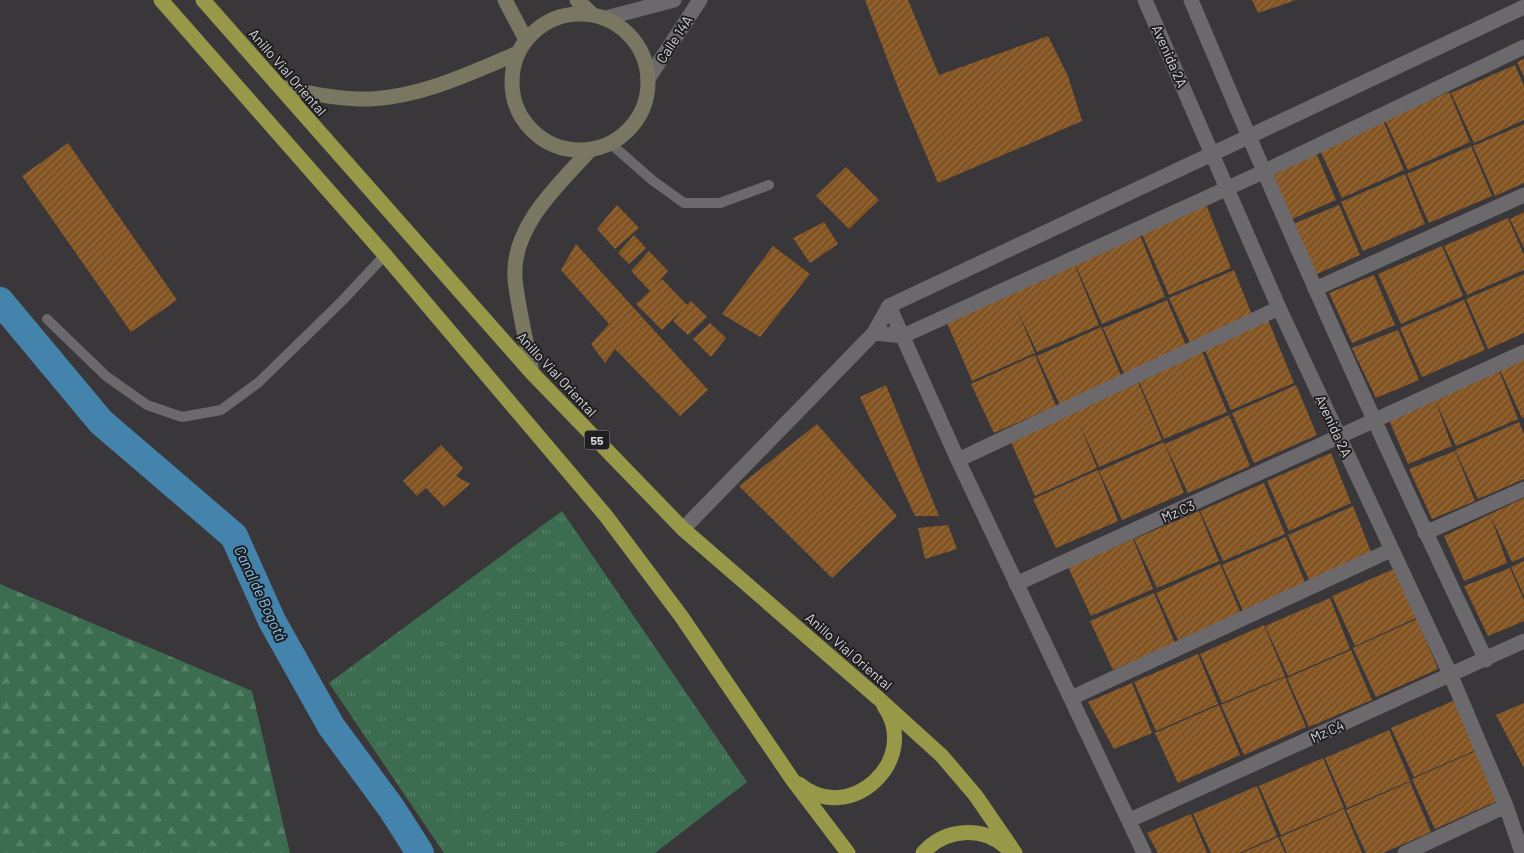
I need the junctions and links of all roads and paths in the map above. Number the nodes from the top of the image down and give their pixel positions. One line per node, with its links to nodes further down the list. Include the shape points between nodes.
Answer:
1 (160, 0): 24 (highway)
2 (203, 0): 15 (highway, Anillo Vial Oriental / 55)
3 (505, 0): 11 (street)
4 (577, 0): 10 (street)
5 (674, 0): 10 (street, Calle 14A)
6 (700, 0): 14 (street, Calle 14A)
7 (1145, 0): 19 (street, Avenida 2A)
8 (1191, 0): 16 (street)
9 (1524, 7): 16 (street)
10 (599, 17): 11 (street, via 574,14 556,18); 14 (street, via 622,29 635,43 644,60)
11 (526, 40): 13 (street)
12 (1524, 47): 20 (street)
13 (518, 53): 15 (street, via 457,80 372,99 334,97); 18 (street, via 512,74 513,95 520,115 533,132 551,144 571,150)
14 (648, 79): 17 (street, via 638,116 626,132)
15 (280, 87): 32 (highway, Anillo Vial Oriental / 55)
16 (1249, 137): 19 (street); 20 (street)
17 (610, 143): 18 (street); 21 (lane, via 652,180 684,202 720,203)
18 (590, 150): 32 (street, via 538,210 520,243 515,277)
19 (1213, 154): 22 (street, Avenida 2A); 26 (street)
20 (1263, 172): 22 (street); 25 (street)
21 (769, 185)
22 (1227, 188): 27 (street, Avenida 2A); 30 (street)
23 (1524, 194): 25 (street)
24 (385, 255): 28 (lane, via 259,382 221,410 182,418 147,405 106,376); 46 (highway, via 606,516 681,616)
25 (1315, 289): 33 (street)
26 (889, 306): 29 (street); 30 (street)
27 (1279, 308): 34 (street, Avenida 2A); 35 (street)
28 (47, 319)
29 (874, 334): 30 (street); 37 (street)
30 (903, 336): 35 (street)
31 (1524, 352): 33 (street, Mz C3)
32 (532, 373): 37 (highway, Anillo Vial Oriental / 55)
33 (1374, 422): 34 (street, Mz C3); 38 (street)
34 (1340, 438): 39 (street, Avenida 2A); 40 (street, Mz C3)
35 (958, 460): 40 (street)
36 (1524, 489): 38 (street)
37 (683, 530): 44 (highway, Anillo Vial Oriental / 55)
38 (1425, 533): 42 (street)
39 (1391, 550): 43 (street, Avenida 2A); 45 (street)
40 (1016, 584): 45 (street)
41 (1524, 641): 42 (street, Mz C4)
42 (1486, 660): 43 (street, Mz C4)
43 (1451, 676): 47 (street, Avenida 2A); 48 (street, Mz C4)
44 (878, 698): 46 (highway, via 892,720 894,747 888,766 876,781 853,795 840,797 814,794); 51 (highway, Anillo Vial Oriental / 55, via 958,774)
45 (1071, 698): 48 (street)
46 (792, 779): 49 (highway)
47 (1506, 806): 53 (street); 54 (street, Avenida 2A)
48 (1130, 820): 52 (street)
49 (848, 853)
50 (923, 853): 51 (highway, via 939,840 968,832 983,833 997,839)
51 (1014, 853)
52 (1144, 853)
53 (1405, 853)
54 (1522, 853)

